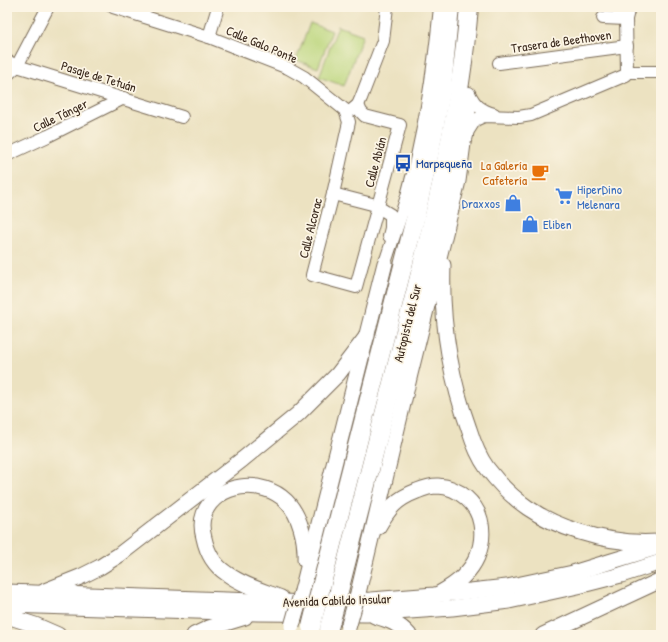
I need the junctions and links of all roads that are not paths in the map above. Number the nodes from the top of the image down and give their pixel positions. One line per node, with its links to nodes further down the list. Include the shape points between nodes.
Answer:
1 (48, 7): 16 (street)
2 (113, 7): 10 (street, Calle Galo Ponte)
3 (218, 7): 13 (street)
4 (387, 7): 22 (street, via 383,41)
5 (440, 7): 33 (street, via 437,45 423,130 407,196)
6 (450, 7): 40 (highway, Autopista del Sur, via 442,87 415,219)
7 (469, 7): 50 (highway, Autopista del Sur, bridge, via 459,90 432,227)
8 (479, 7): 20 (highway)
9 (629, 7): 12 (street)
10 (129, 9): 13 (street, Calle Galo Ponte)
11 (603, 18): 12 (street)
12 (626, 19): 14 (street)
13 (209, 37): 23 (street, Calle Galo Ponte, via 288,68 304,77)
14 (627, 46): 15 (street, Trasera de Beethoven); 17 (street)
15 (499, 63)
16 (12, 64): 19 (street); 21 (street, Pasaje de Tetuán)
17 (628, 72): 18 (street); 25 (street, via 531,115)
18 (661, 72)
19 (7, 75)
20 (469, 93): 25 (street, via 478,106); 28 (highway)
21 (124, 98): 26 (street, Pasaje de Tetuán); 29 (street, Calle Tánger)
22 (358, 105): 23 (street, via 351,110); 24 (street)
23 (345, 110): 27 (street)
24 (365, 116): 27 (street); 31 (street, Calle Abián, via 400,125)
25 (501, 116): 28 (street, via 484,116 475,120)
26 (182, 117)
27 (349, 122): 30 (street, Calle Alcorac)
28 (464, 136): 32 (main road, via 458,181)
29 (7, 155)
30 (333, 194): 31 (street); 31 (street, Calle Alcorac, via 312,275 356,287)
31 (378, 206): 33 (street, via 391,215)
32 (447, 226): 35 (main road); 36 (main road, via 442,284 447,342 465,417 486,467 506,490 531,511 566,528 591,536 627,542)
33 (385, 263): 34 (main road)
34 (367, 336): 40 (main road); 42 (main road, via 338,374 298,414 243,459 113,559 80,577)
35 (372, 538): 43 (main road, via 397,501 409,494 437,486 458,491 467,499 474,507 481,524 480,550 462,577 452,586); 51 (main road, bridge)
36 (661, 542)
37 (661, 546): 43 (main road, Avenida Cabildo Insular, via 566,574 507,587)
38 (661, 562): 46 (main road, Avenida Cabildo Insular, via 578,586 508,601)
39 (661, 580): 55 (main road)
40 (308, 591): 40 (main road, via 283,598 237,580 217,565 210,556 202,525 203,516 213,500 235,487 250,486 268,490 285,500 292,508 301,528); 42 (main road, Avenida Cabildo Insular); 43 (main road, Avenida Cabildo Insular, via 371,600); 48 (main road, bridge); 49 (highway, Autopista del Sur, bridge)
41 (7, 592): 42 (main road, Avenida Cabildo Insular)
42 (40, 593)
43 (434, 595)
44 (7, 605): 45 (main road, Avenida Cabildo Insular)
45 (258, 613): 46 (main road, Avenida Cabildo Insular); 53 (main road)
46 (367, 614): 54 (main road, via 390,620)
47 (7, 616): 52 (main road)
48 (290, 630)
49 (310, 631)
50 (328, 632)
51 (347, 632)
52 (58, 635)
53 (194, 635)
54 (409, 635)
55 (543, 635)

